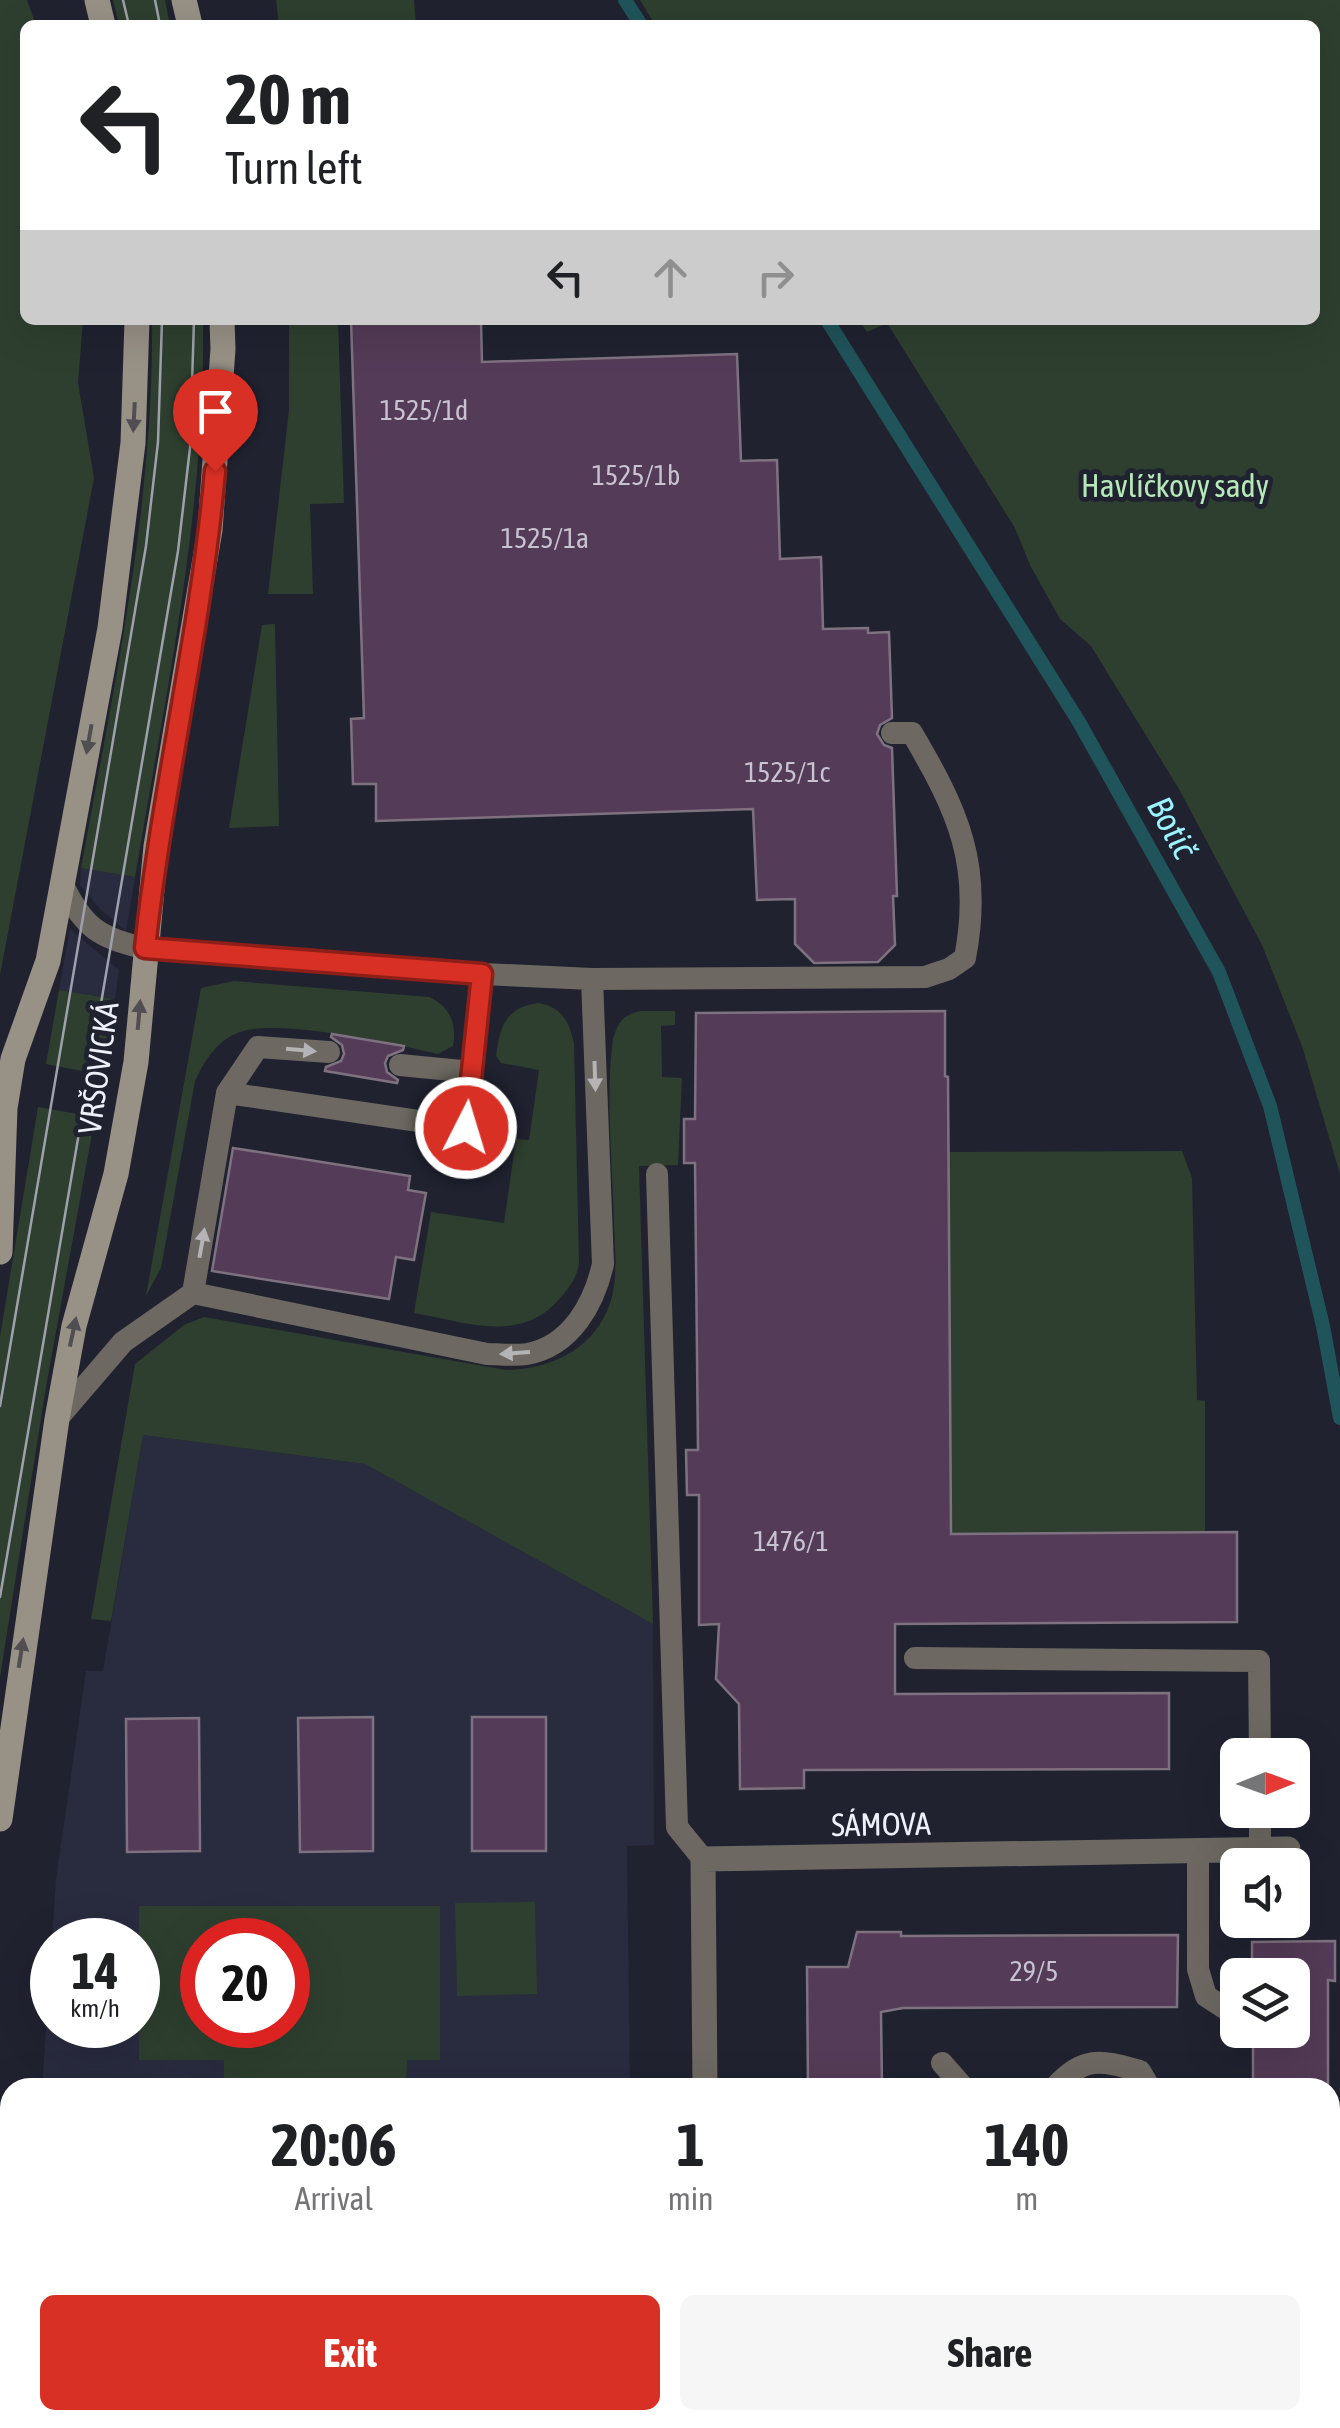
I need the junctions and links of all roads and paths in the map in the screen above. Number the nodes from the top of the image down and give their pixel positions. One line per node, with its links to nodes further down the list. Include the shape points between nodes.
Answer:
1 (137, 325): 4 (main road, one-way to 4, via 123,534)
2 (222, 325): 5 (main road, VRŠOVICKÁ, via 210,530)
3 (892, 733): 7 (lane, via 912,733 947,793 967,848 965,958 924,976)
4 (63, 885): 5 (lane, via 97,933); 12 (main road, via 48,961)
5 (145, 948): 6 (lane); 16 (main road, VRŠOVICKÁ, one-way to 5, via 74,1326 116,1174 136,1062)
6 (482, 974): 7 (lane); 10 (lane)
7 (592, 979): 15 (lane, one-way to 15, via 603,1264 583,1316 561,1338 525,1354 487,1354)
8 (329, 1052): 11 (lane, one-way to 8, via 258,1047)
9 (400, 1064): 10 (lane)
10 (472, 1072): 11 (lane, via 466,1128)
11 (227, 1093): 15 (lane, one-way to 11)
12 (3, 1110): 14 (main road)
13 (657, 1174): 22 (lane, via 677,1827)
14 (0, 1252)
15 (193, 1293): 16 (lane, via 123,1342)
16 (57, 1419): 19 (main road, VRŠOVICKÁ, one-way to 16)
17 (915, 1658): 18 (lane, via 1260,1661)
18 (1260, 1738)
19 (0, 1820)
20 (1220, 1851): 21 (street, SÁMOVA)
21 (1198, 1852): 22 (street, SÁMOVA); 23 (lane, via 1198,1969 1206,1996)
22 (704, 1859): 25 (street)
23 (1220, 2005)
24 (942, 2064): 26 (lane)
25 (705, 2078)
26 (955, 2078)
27 (1065, 2078): 28 (lane, via 1080,2065 1101,2061 1140,2071)
28 (1144, 2078)

